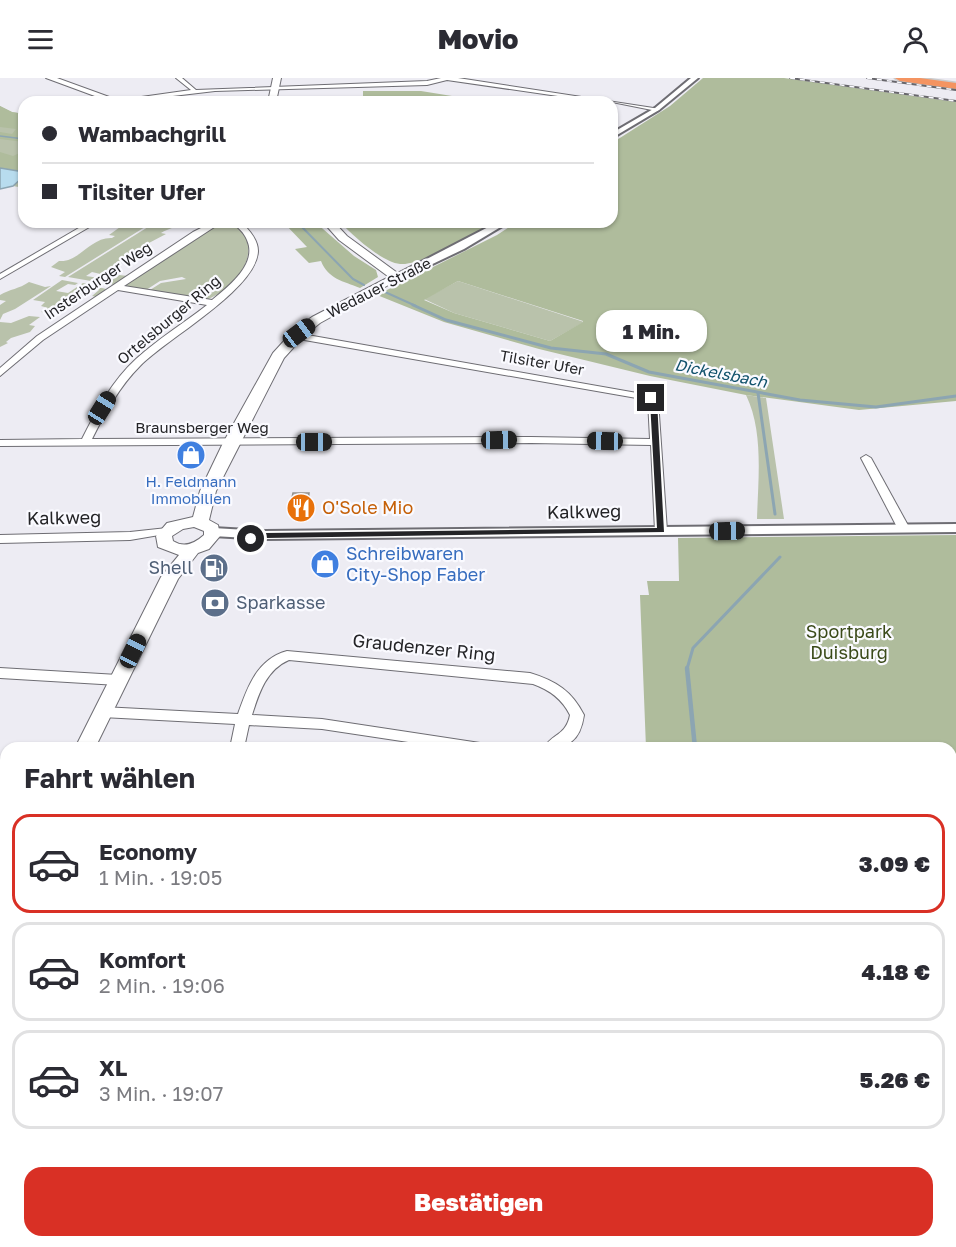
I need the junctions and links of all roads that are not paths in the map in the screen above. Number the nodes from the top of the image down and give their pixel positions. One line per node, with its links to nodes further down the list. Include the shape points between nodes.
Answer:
1 (179, 78): 10 (street)
2 (447, 78): 7 (street, via 427,83); 13 (street)
3 (695, 78): 15 (street)
4 (900, 78): 9 (highway)
5 (924, 78): 9 (highway)
6 (56, 79): 11 (main road)
7 (360, 81): 8 (street)
8 (276, 82): 10 (street)
9 (956, 84)
10 (194, 90): 12 (street)
11 (101, 96)
12 (156, 96)
13 (570, 96)
14 (618, 103): 15 (street)
15 (657, 109): 16 (street)
16 (618, 132)
17 (84, 228): 22 (street)
18 (208, 228): 24 (street, Insterburger Weg)
19 (242, 228): 25 (street, Ortelsburger Ring, via 249,235 254,255 240,280)
20 (334, 228): 23 (main road)
21 (494, 228): 23 (street, Wedauer Straße)
22 (0, 277)
23 (397, 278): 26 (main road, Wedauer Straße, via 316,320)
24 (115, 287): 25 (street); 27 (street, Insterburger Weg, via 40,338)
25 (212, 303): 30 (street, Ortelsburger Ring, via 128,373 102,408)
26 (296, 336): 28 (street, Tilsiter Ufer, via 644,395 653,400); 31 (main road, Wedauer Straße, via 266,374)
27 (0, 373)
28 (656, 442): 31 (street, Braunsberger Weg); 36 (street, Tilsiter Ufer)
29 (0, 443): 30 (street, Braunsberger Weg)
30 (85, 443): 31 (street, Braunsberger Weg)
31 (231, 443): 34 (main road, Wedauer Straße, via 205,501)
32 (866, 458): 35 (street)
33 (956, 528): 35 (street, Kalkweg)
34 (203, 529): 36 (street, Kalkweg, via 251,539 265,535); 38 (main road); 38 (main road)
35 (904, 529): 36 (street, Kalkweg)
36 (661, 531)
37 (0, 539): 38 (street, Kalkweg, via 130,536)
38 (174, 543): 40 (main road, via 179,568 170,577)
39 (0, 673): 40 (street)
40 (118, 680): 41 (main road)
41 (102, 712): 42 (street); 43 (main road)
42 (244, 718): 44 (street, Graudenzer Ring); 45 (street, via 322,724); 46 (street, Graudenzer Ring, via 262,674 273,662 287,655 304,655 545,682 570,700 577,715 573,731)
43 (87, 742)
44 (238, 742)
45 (421, 742)
46 (562, 742)

